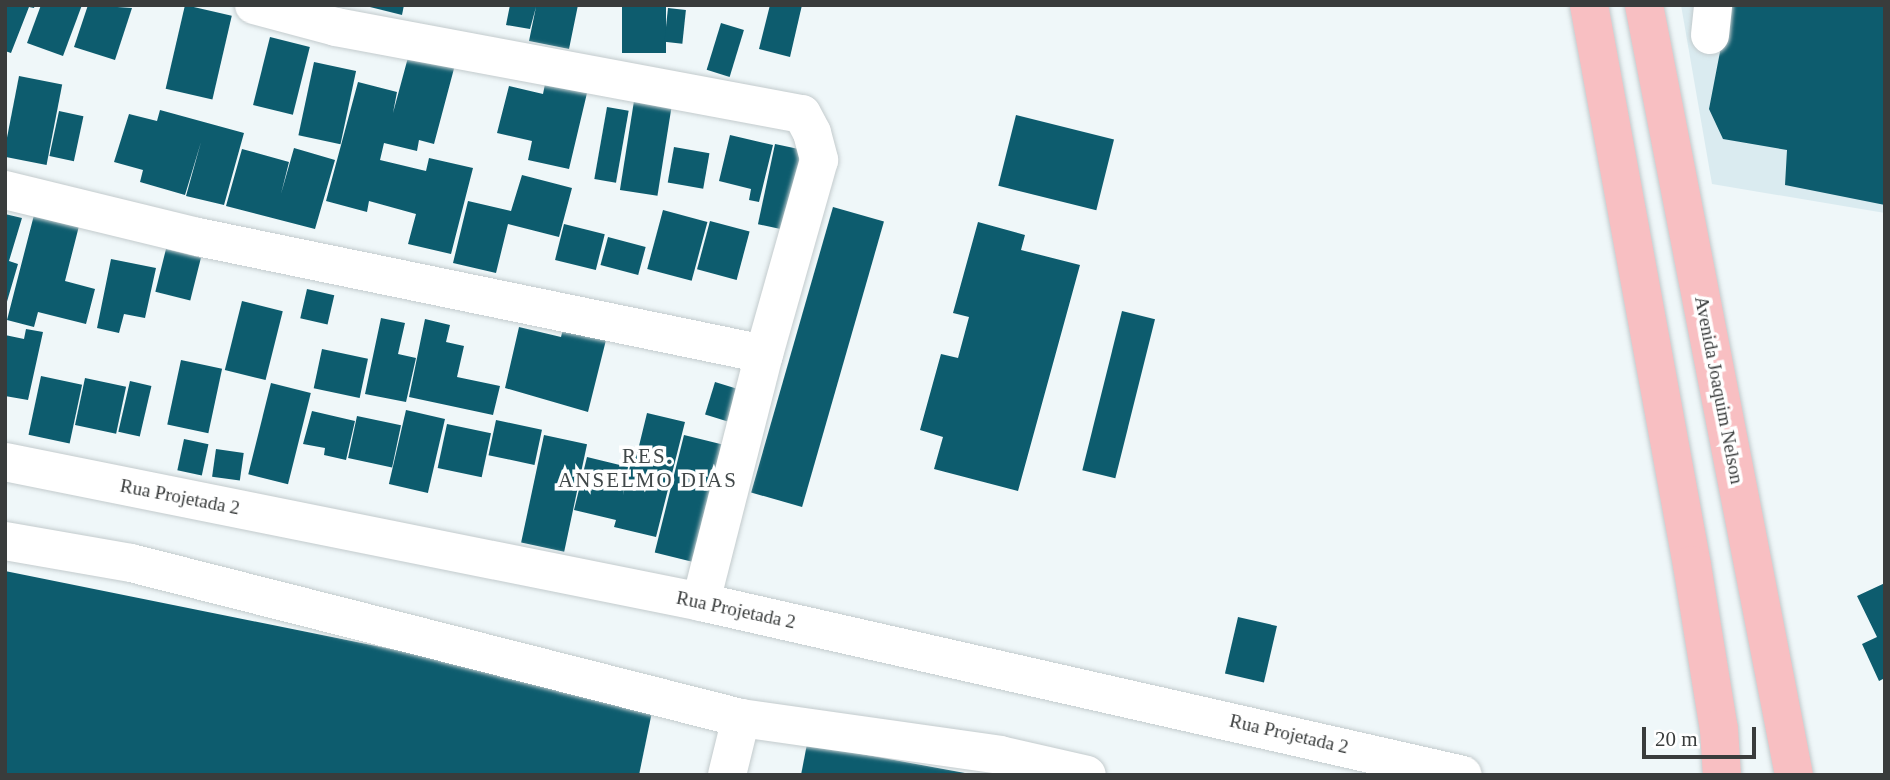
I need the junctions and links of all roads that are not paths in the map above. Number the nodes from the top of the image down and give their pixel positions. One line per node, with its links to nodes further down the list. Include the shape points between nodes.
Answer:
1 (254, 5): 5 (street, via 336,27 802,114 813,133 819,160)
2 (1589, 5): 13 (main road, via 1692,565 1720,729)
3 (1644, 5): 14 (main road, Avenida Joaquim Nelson)
4 (5, 190): 5 (street, via 198,237)
5 (764, 354): 8 (street)
6 (5, 463): 8 (street, Rua Projetada 2)
7 (5, 541): 9 (street, via 131,563)
8 (701, 601): 12 (street, Rua Projetada 2)
9 (741, 718): 10 (street); 11 (street, via 1000,755)
10 (727, 775)
11 (1087, 775)
12 (1463, 775)
13 (1722, 775)
14 (1794, 775)

